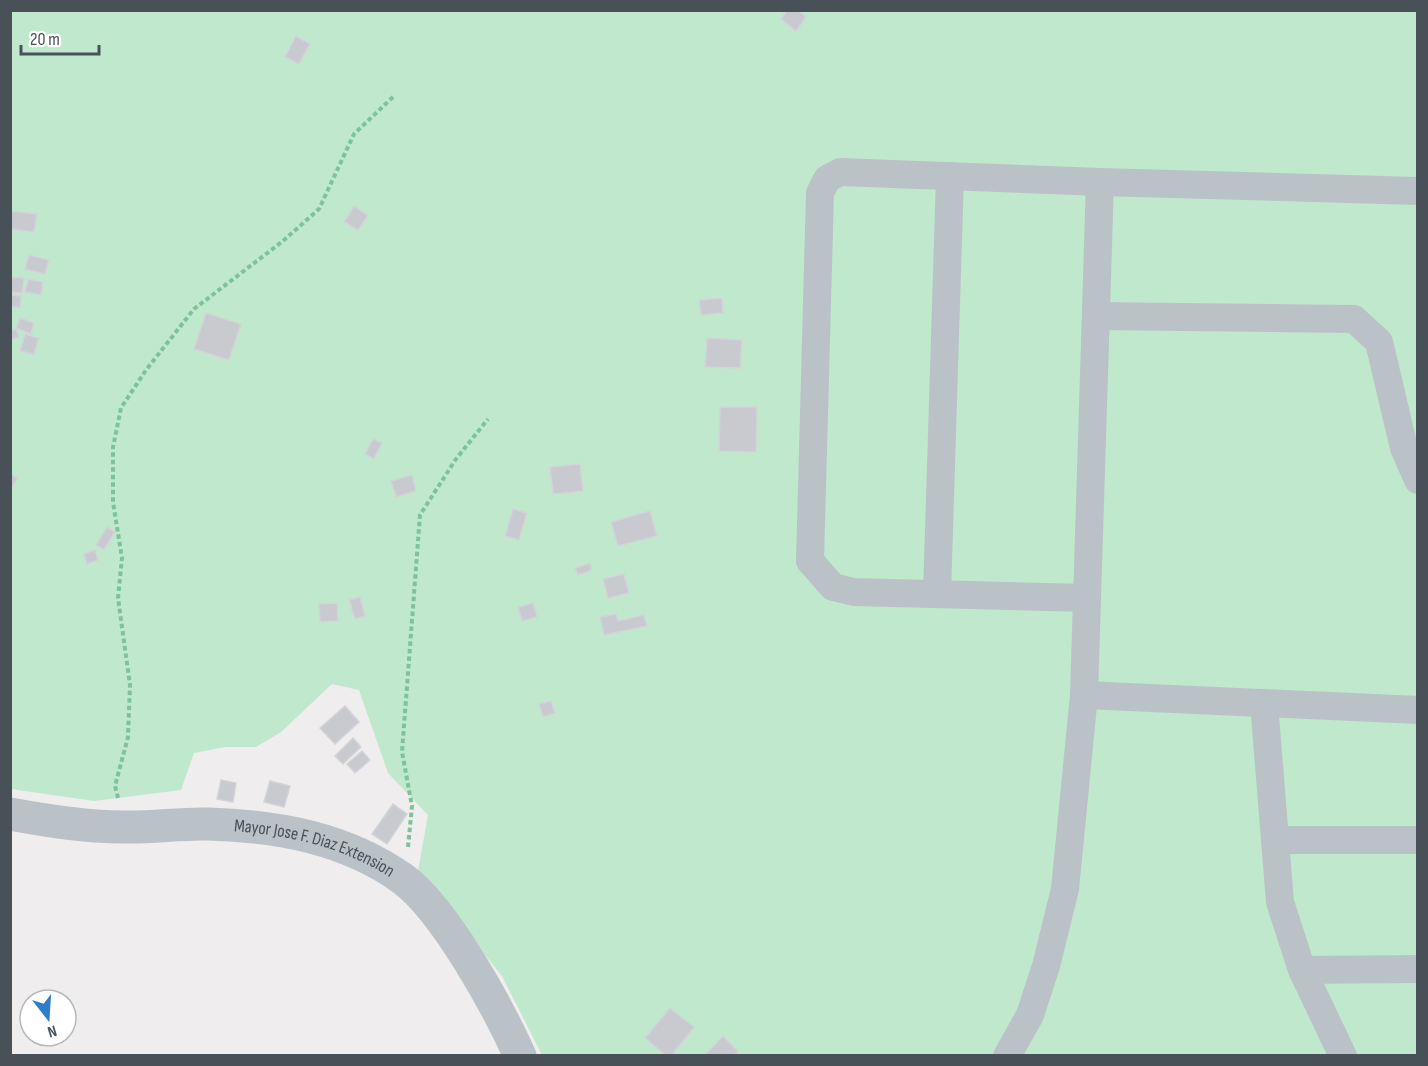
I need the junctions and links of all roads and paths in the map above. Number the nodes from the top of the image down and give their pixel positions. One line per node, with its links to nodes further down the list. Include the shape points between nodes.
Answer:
1 (395, 95): 14 (path, via 354,134 319,209 194,309 121,408 113,447 113,502 122,558 118,598 130,685 128,737 115,786)
2 (950, 176): 3 (street); 8 (street); 8 (street, via 840,172 827,179 820,193 810,561 833,587 854,592)
3 (1100, 182): 4 (street); 5 (street)
4 (1418, 191)
5 (1096, 316): 7 (street, via 1354,319 1379,342 1404,448); 9 (street)
6 (488, 419): 17 (path, via 420,515 402,752 412,806)
7 (1418, 480)
8 (937, 594): 9 (street)
9 (1087, 598): 10 (street)
10 (1084, 695): 11 (street); 21 (street, via 1065,889 1030,1015)
11 (1264, 703): 12 (street); 15 (street)
12 (1418, 710)
13 (10, 814): 14 (street, Mayor Jose F. Diaz Extension, via 63,824)
14 (125, 828): 17 (street, Mayor Jose F. Diaz Extension, via 208,824 284,830 335,843)
15 (1275, 840): 16 (street); 19 (street, via 1280,903)
16 (1418, 840)
17 (405, 880): 20 (street, Mayor Jose F. Diaz Extension, via 443,921 505,1022)
18 (1418, 969): 19 (street)
19 (1302, 970): 22 (street)
20 (520, 1056)
21 (1007, 1056)
22 (1343, 1056)

